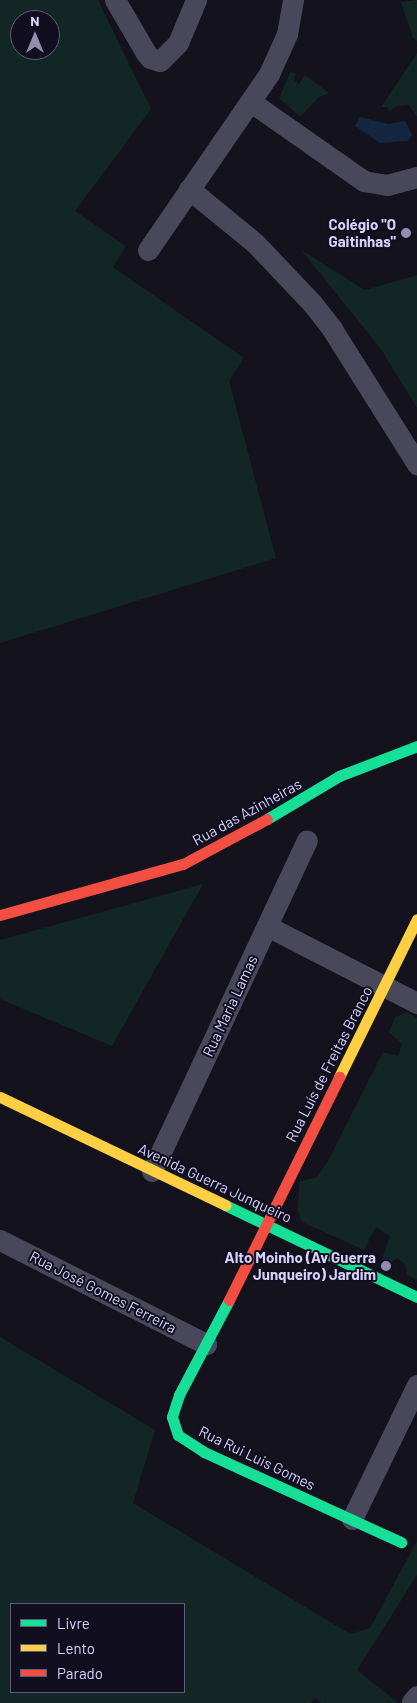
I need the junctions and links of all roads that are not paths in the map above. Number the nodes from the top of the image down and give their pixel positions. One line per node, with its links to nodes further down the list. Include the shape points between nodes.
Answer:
1 (115, 0): 2 (street, via 146,53 160,61 178,43)
2 (196, 0)
3 (293, 0): 4 (street, via 284,43)
4 (251, 102): 5 (street, via 364,181 387,185); 6 (street)
5 (417, 177)
6 (189, 190): 7 (street); 8 (street, via 255,243 312,303)
7 (148, 250)
8 (417, 464)
9 (417, 746): 11 (street, Rua das Azinheiras, via 339,776 225,844 183,864)
10 (307, 840): 13 (street, Rua Maria Lamas)
11 (0, 915)
12 (417, 919): 14 (street, Rua Luís de Freitas Branco)
13 (267, 926): 14 (street); 17 (street, Rua Maria Lamas)
14 (384, 986): 15 (street); 18 (street, Rua Luís de Freitas Branco)
15 (417, 1003)
16 (0, 1097): 17 (street, Avenida Guerra Junqueiro)
17 (152, 1171): 18 (street, Avenida Guerra Junqueiro)
18 (266, 1223): 20 (street, Avenida Guerra Junqueiro); 21 (street, Rua Rui Luis Gomes)
19 (0, 1240): 21 (street, Rua José Gomes Ferreira)
20 (417, 1297)
21 (206, 1344): 23 (street, Rua Rui Luis Gomes, via 179,1395 172,1417 178,1435 204,1452)
22 (417, 1385): 23 (street)
23 (352, 1520): 24 (street, Rua Rui Luis Gomes)
24 (401, 1542)

